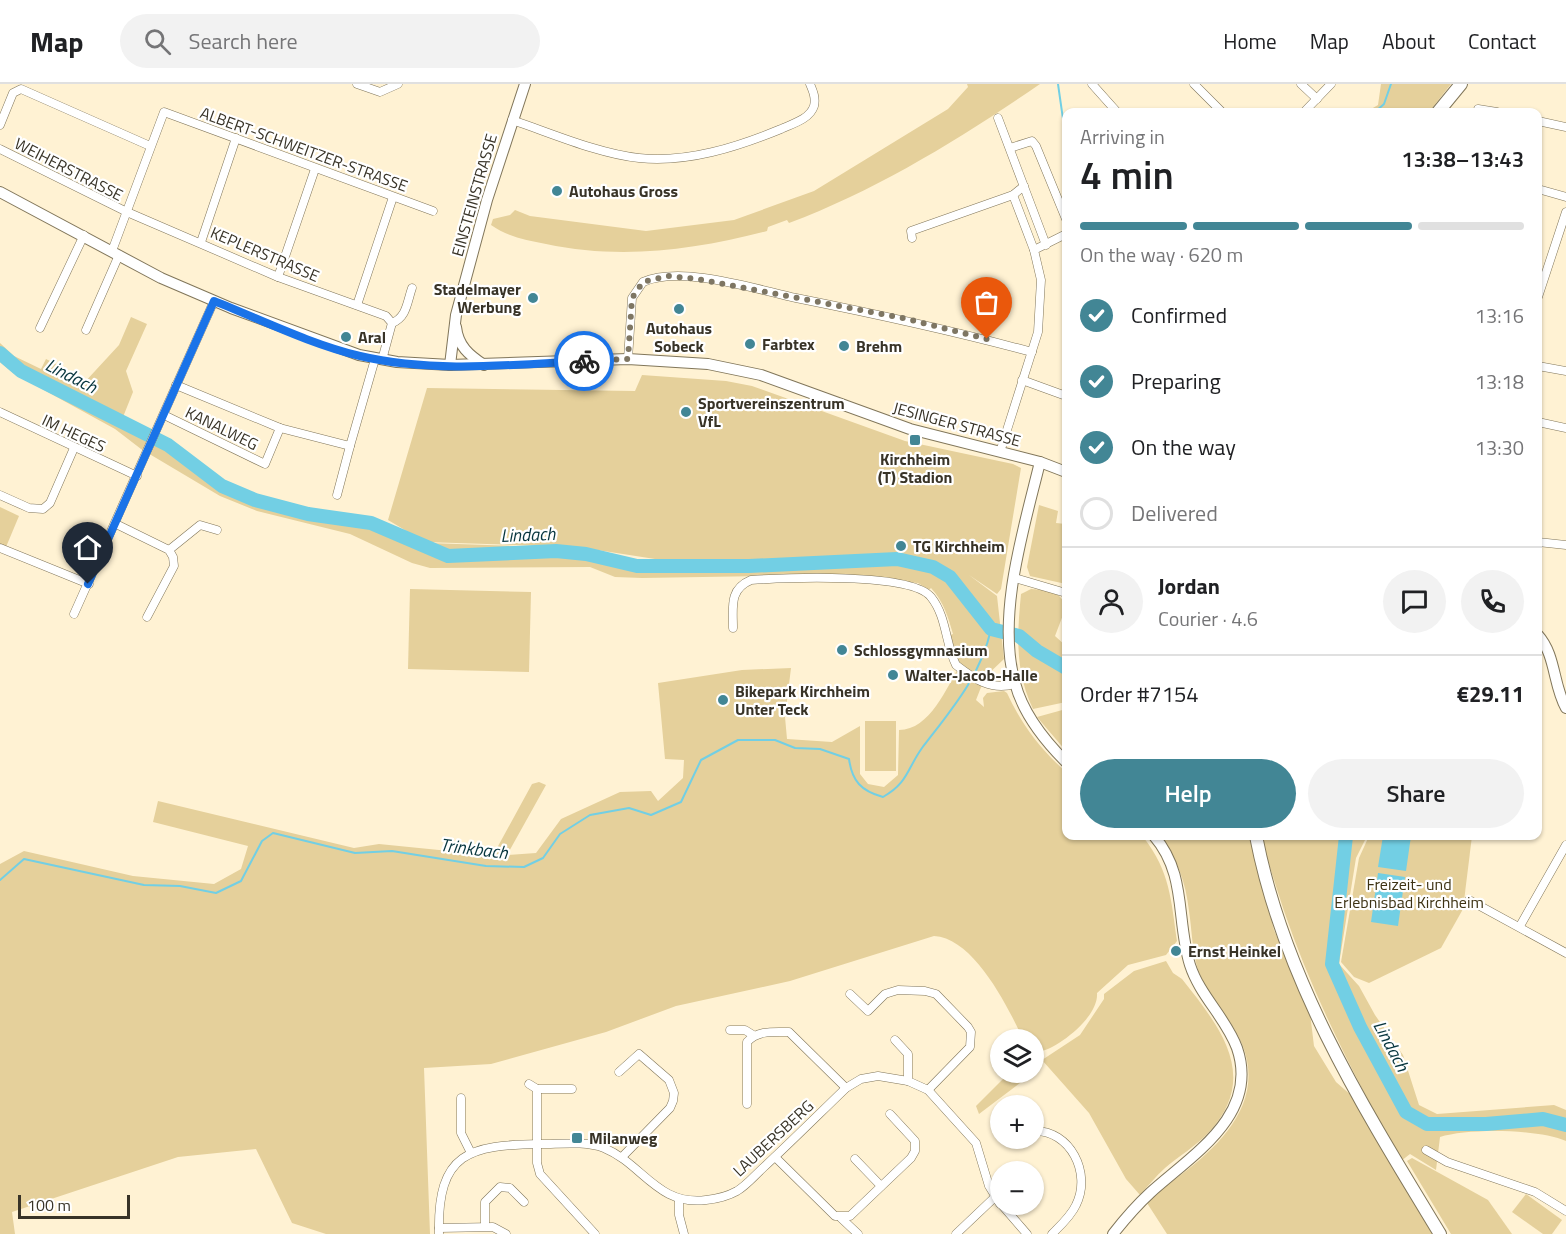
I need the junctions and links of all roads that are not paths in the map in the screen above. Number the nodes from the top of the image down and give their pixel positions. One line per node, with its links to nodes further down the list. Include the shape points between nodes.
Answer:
1 (357, 84): 2 (street, via 380,92)
2 (398, 84)
3 (525, 84): 16 (main road, EINSTEINSTRASSE)
4 (810, 84): 16 (street, via 814,106 801,120 755,140 683,157 623,155)
5 (1092, 84): 11 (street)
6 (1194, 84): 12 (street)
7 (1301, 84): 10 (street)
8 (1331, 84): 10 (street)
9 (1461, 84): 14 (main road)
10 (1317, 99): 13 (street)
11 (1113, 108)
12 (1218, 108)
13 (1308, 108)
14 (1441, 108)
15 (998, 118): 22 (street)
16 (512, 120): 47 (main road, EINSTEINSTRASSE)
17 (1542, 122): 19 (street)
18 (0, 125): 21 (street, via 13,93 21,89)
19 (1566, 127)
20 (236, 138): 21 (street, ALBERT-SCHWEITZER-STRASSE, via 164,112); 24 (street, ALBERT-SCHWEITZER-STRASSE); 38 (street)
21 (150, 146): 33 (street)
22 (1010, 148): 25 (street); 31 (street, via 1032,141)
23 (0, 149): 33 (street, WEIHERSTRASSE)
24 (315, 169): 29 (street, ALBERT-SCHWEITZER-STRASSE); 42 (street)
25 (1024, 186): 28 (street); 39 (street)
26 (1542, 190): 30 (street)
27 (0, 192): 35 (main road, JESINGER STRASSE)
28 (1013, 195): 37 (street, via 911,231); 40 (street)
29 (393, 197): 32 (street, ALBERT-SCHWEITZER-STRASSE); 46 (street)
30 (1566, 197)
31 (1062, 209)
32 (433, 211)
33 (127, 212): 38 (street, KEPLERSTRASSE); 41 (street)
34 (1566, 212): 43 (street)
35 (84, 235): 41 (main road, JESINGER STRASSE); 49 (street)
36 (1062, 236): 39 (street)
37 (912, 238)
38 (201, 242): 42 (street, KEPLERSTRASSE)
39 (1046, 245): 40 (street)
40 (1034, 250): 51 (street, via 1041,280 1041,307)
41 (115, 253): 45 (main road, JESINGER STRASSE); 50 (street)
42 (278, 277): 46 (street, KEPLERSTRASSE)
43 (1542, 285)
44 (412, 288): 48 (street, via 404,314)
45 (214, 301): 52 (main road, JESINGER STRASSE, via 333,348); 59 (street)
46 (357, 305): 48 (street, KEPLERSTRASSE, via 386,316)
47 (456, 315): 54 (main road, EINSTEINSTRASSE); 55 (main road, EINSTEINSTRASSE, via 457,338 470,356)
48 (392, 323): 52 (street)
49 (40, 328)
50 (86, 330)
51 (1032, 352): 53 (street, via 903,318 668,276 643,282 632,298); 58 (street)
52 (379, 359): 54 (main road, JESINGER STRASSE); 66 (street)
53 (628, 359): 55 (main road, JESINGER STRASSE); 68 (main road, JESINGER STRASSE, via 708,364 753,373 910,429)
54 (450, 365): 55 (main road, JESINGER STRASSE)
55 (484, 365)
56 (1542, 367): 57 (street)
57 (1566, 371)
58 (1022, 380): 60 (street); 68 (street)
59 (176, 385): 62 (street); 64 (street)
60 (1062, 395)
61 (0, 412): 67 (street, IM HEGES)
62 (164, 415): 64 (street, KANALWEG, via 265,464); 71 (street)
63 (1542, 423): 65 (street)
64 (280, 428): 66 (street)
65 (1566, 428)
66 (350, 446): 73 (street)
67 (74, 448): 71 (street, IM HEGES); 72 (street, via 50,503 43,509 29,508)
68 (1000, 452): 69 (main road, JESINGER STRASSE)
69 (1040, 462): 70 (main road, JESINGER STRASSE); 80 (main road)
70 (1062, 470)
71 (137, 476): 74 (street)
72 (0, 495)
73 (337, 495)
74 (116, 524): 79 (street); 81 (street)
75 (218, 530): 79 (street, via 200,525)
76 (1542, 542): 77 (street)
77 (1566, 545)
78 (0, 549): 81 (street)
79 (169, 550): 84 (street, via 174,566)
80 (1015, 579): 82 (street); 87 (main road, via 1010,619)
81 (88, 584): 83 (street)
82 (1062, 591)
83 (74, 614)
84 (147, 617)
85 (733, 627): 87 (street, via 734,595 739,585 751,580 837,577 908,585 926,591 932,598 956,665 998,687)
86 (1542, 641): 88 (main road, via 1549,651)
87 (1015, 684): 89 (main road, via 1034,723)
88 (1566, 708)
89 (1062, 757)
90 (1156, 840): 134 (main road, via 1174,868 1190,964 1238,1050 1239,1096 1225,1125 1212,1140 1148,1195)
91 (1257, 840): 135 (main road, via 1272,900 1308,997 1354,1089)
92 (1566, 845): 94 (street)
93 (1469, 900): 94 (street)
94 (1520, 926): 95 (street)
95 (1566, 952)
96 (850, 993): 106 (street, via 868,1011 885,994 914,989 930,991 968,1027 970,1047)
97 (730, 1030): 98 (street, via 745,1030)
98 (753, 1035): 103 (street, via 789,1032); 108 (street, via 747,1042)
99 (895, 1040): 101 (street, via 908,1053)
100 (619, 1072): 114 (street, via 639,1054 669,1080 674,1093 670,1108)
101 (908, 1080): 103 (street, LAUBERSBERG, via 878,1076 861,1079); 106 (street, LAUBERSBERG)
102 (529, 1084): 104 (street)
103 (846, 1088): 115 (street, LAUBERSBERG)
104 (537, 1089): 105 (street); 111 (street)
105 (572, 1089)
106 (928, 1090): 117 (street, LAUBERSBERG, via 976,1143)
107 (461, 1098): 113 (street, via 461,1132)
108 (747, 1104)
109 (890, 1114): 118 (street, via 916,1146 911,1158)
110 (1044, 1132): 133 (street, via 1056,1134 1081,1170 1082,1188 1076,1205)
111 (537, 1144): 113 (street, LAUBERSBERG, via 483,1147); 114 (street, LAUBERSBERG, via 580,1144); 128 (street, via 538,1169 544,1182)
112 (1426, 1150): 122 (street, via 1447,1162 1535,1192)
113 (471, 1153): 126 (street, LAUBERSBERG, via 457,1163 445,1182 439,1204)
114 (622, 1157): 119 (street, LAUBERSBERG, via 652,1186)
115 (775, 1157): 119 (street, LAUBERSBERG, via 732,1193 705,1200); 124 (street)
116 (855, 1159): 118 (street)
117 (990, 1179)
118 (881, 1186): 124 (street, via 856,1212)
119 (679, 1199): 129 (street)
120 (524, 1202): 125 (street, via 510,1188 500,1187 485,1202)
121 (990, 1209): 131 (street)
122 (1566, 1211)
123 (1011, 1215): 132 (street, LAUBERSBERG)
124 (841, 1218): 130 (street)
125 (485, 1226): 126 (street); 127 (street)
126 (439, 1231)
127 (506, 1234)
128 (595, 1234)
129 (684, 1234)
130 (858, 1234)
131 (956, 1234)
132 (1028, 1234)
133 (1053, 1234)
134 (1113, 1234)
135 (1440, 1234)

